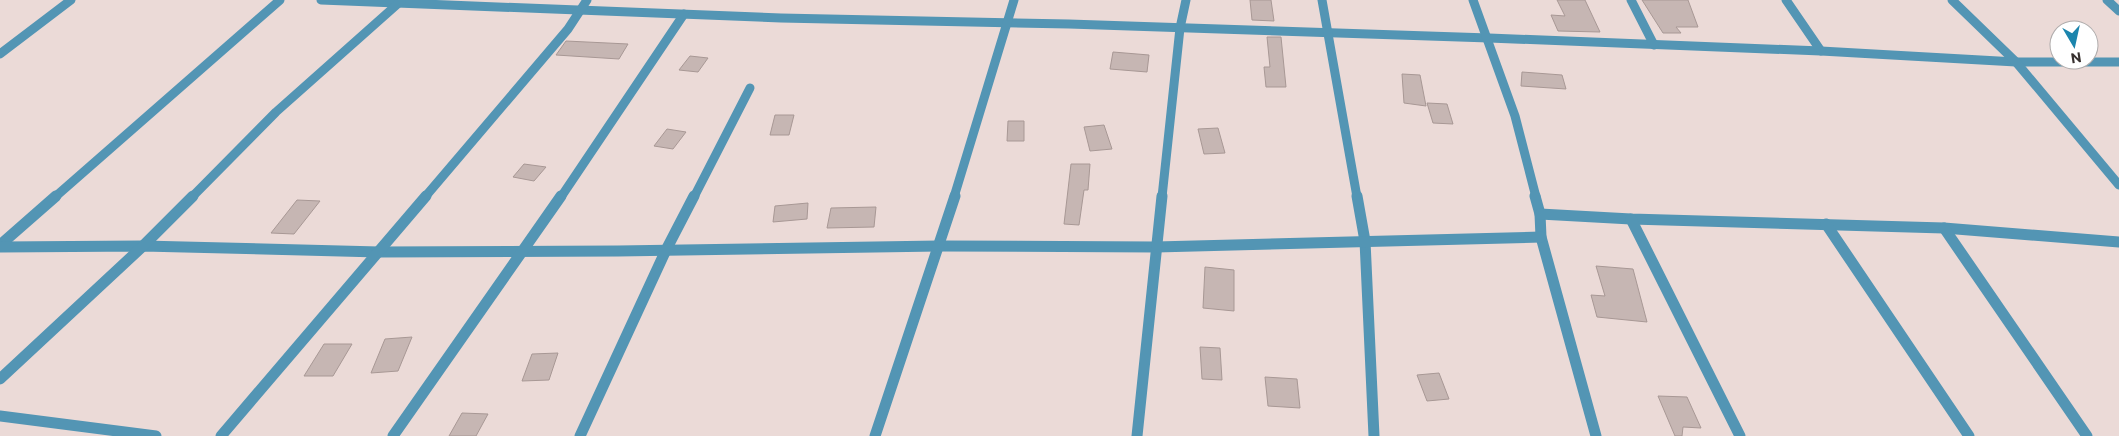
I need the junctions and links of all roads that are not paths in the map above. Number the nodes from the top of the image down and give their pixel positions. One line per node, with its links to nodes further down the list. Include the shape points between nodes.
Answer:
1 (71, 0): 22 (street)
2 (280, 0): 34 (street)
3 (321, 0): 12 (street)
4 (1014, 0): 16 (street)
5 (1186, 0): 17 (street)
6 (1322, 0): 18 (street)
7 (1473, 0): 19 (street)
8 (1631, 0): 20 (street)
9 (1786, 0): 21 (street)
10 (1952, 0): 23 (street)
11 (2107, 0): 14 (street)
12 (400, 1): 13 (street); 35 (street, via 276,112)
13 (584, 5): 15 (street); 40 (street, via 568,29)
14 (2119, 11)
15 (684, 14): 16 (street); 39 (street)
16 (1008, 24): 17 (street); 36 (street)
17 (1180, 28): 18 (street); 37 (street)
18 (1327, 33): 19 (street); 32 (street)
19 (1489, 38): 20 (street); 27 (street, via 1515,116)
20 (1654, 45): 21 (street)
21 (1821, 51): 23 (street)
22 (0, 54)
23 (2016, 62): 24 (street); 26 (street)
24 (2119, 62)
25 (750, 88): 38 (street)
26 (2119, 185)
27 (1540, 214): 28 (street); 31 (street)
28 (1631, 219): 29 (street); 51 (street)
29 (1826, 224): 30 (street); 52 (street)
30 (1944, 228): 33 (street); 53 (street)
31 (1541, 238): 32 (street); 50 (street)
32 (1365, 241): 37 (street); 49 (street)
33 (2119, 242)
34 (0, 246): 35 (street)
35 (143, 246): 40 (street); 41 (street)
36 (939, 246): 37 (street); 38 (street); 47 (street)
37 (1156, 246): 48 (street)
38 (666, 250): 39 (street); 46 (street)
39 (524, 251): 40 (street); 45 (street)
40 (380, 252): 44 (street)
41 (0, 379)
42 (0, 416): 43 (street)
43 (156, 436)
44 (221, 436)
45 (393, 436)
46 (580, 436)
47 (875, 436)
48 (1137, 436)
49 (1374, 436)
50 (1596, 436)
51 (1740, 436)
52 (1969, 436)
53 (2087, 436)

